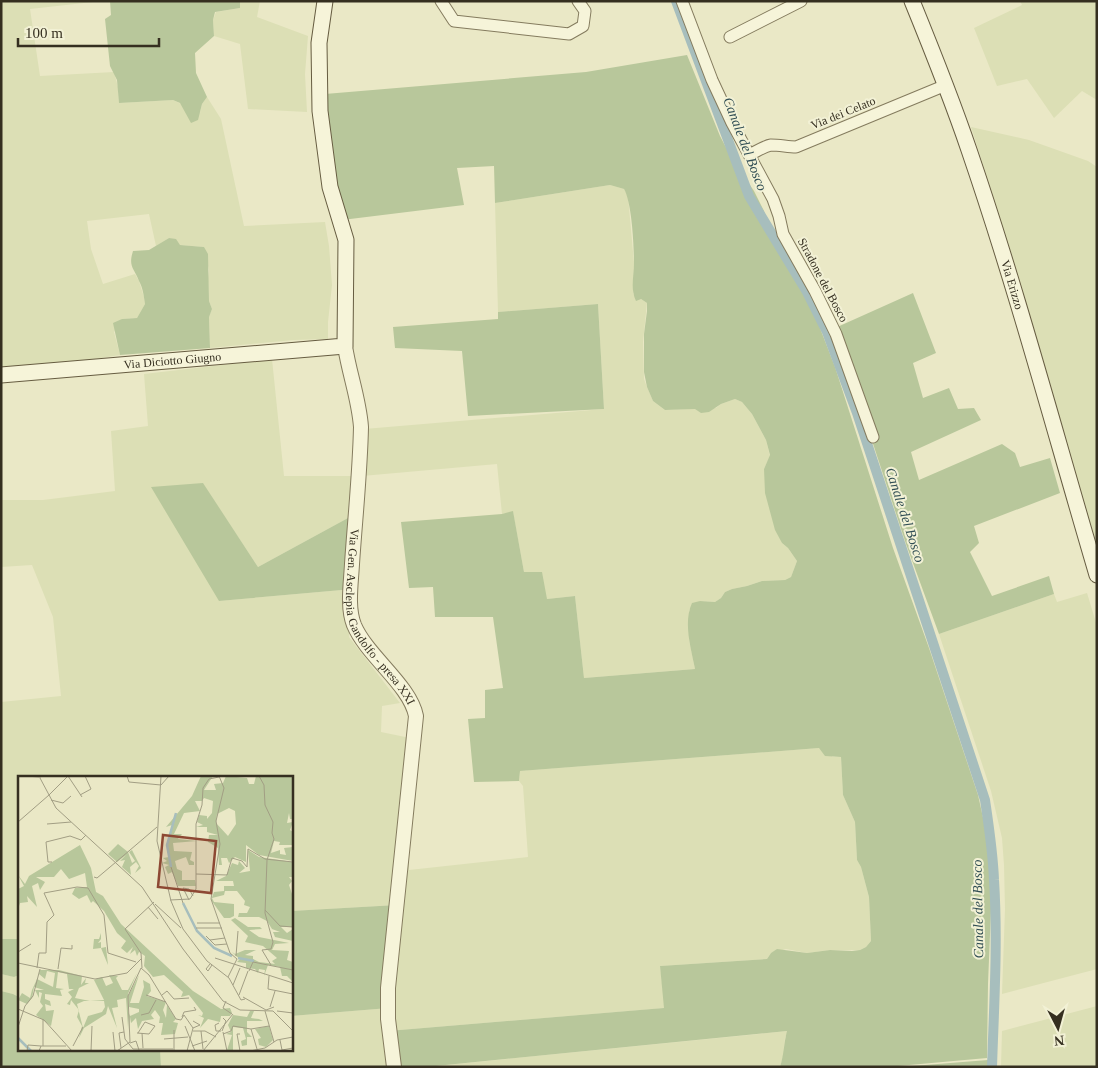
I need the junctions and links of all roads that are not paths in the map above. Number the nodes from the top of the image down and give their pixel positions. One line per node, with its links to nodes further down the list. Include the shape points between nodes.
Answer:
1 (325, 1): 10 (main road, via 319,43 320,111 330,187 346,240)
2 (441, 1): 3 (street, via 454,21 569,34 583,26 585,11)
3 (578, 1)
4 (682, 1): 9 (street, Stradone del Bosco, via 712,80)
5 (801, 1): 7 (street)
6 (912, 1): 8 (main road, Via Erizzo)
7 (730, 36)
8 (946, 85): 9 (street, Via dei Celato, via 796,147 772,145); 13 (main road, Via Erizzo, via 996,234)
9 (749, 155): 12 (street, Stradone del Bosco, via 773,199 789,247 836,334)
10 (345, 346): 11 (main road, Via Diciotto Giugno); 14 (street, Via Gen. Asclepia Gandolfo - presa XXI, via 361,427 351,615 364,642 411,701 416,716 388,988)
11 (1, 375)
12 (873, 437)
13 (1097, 575)
14 (394, 1067)

